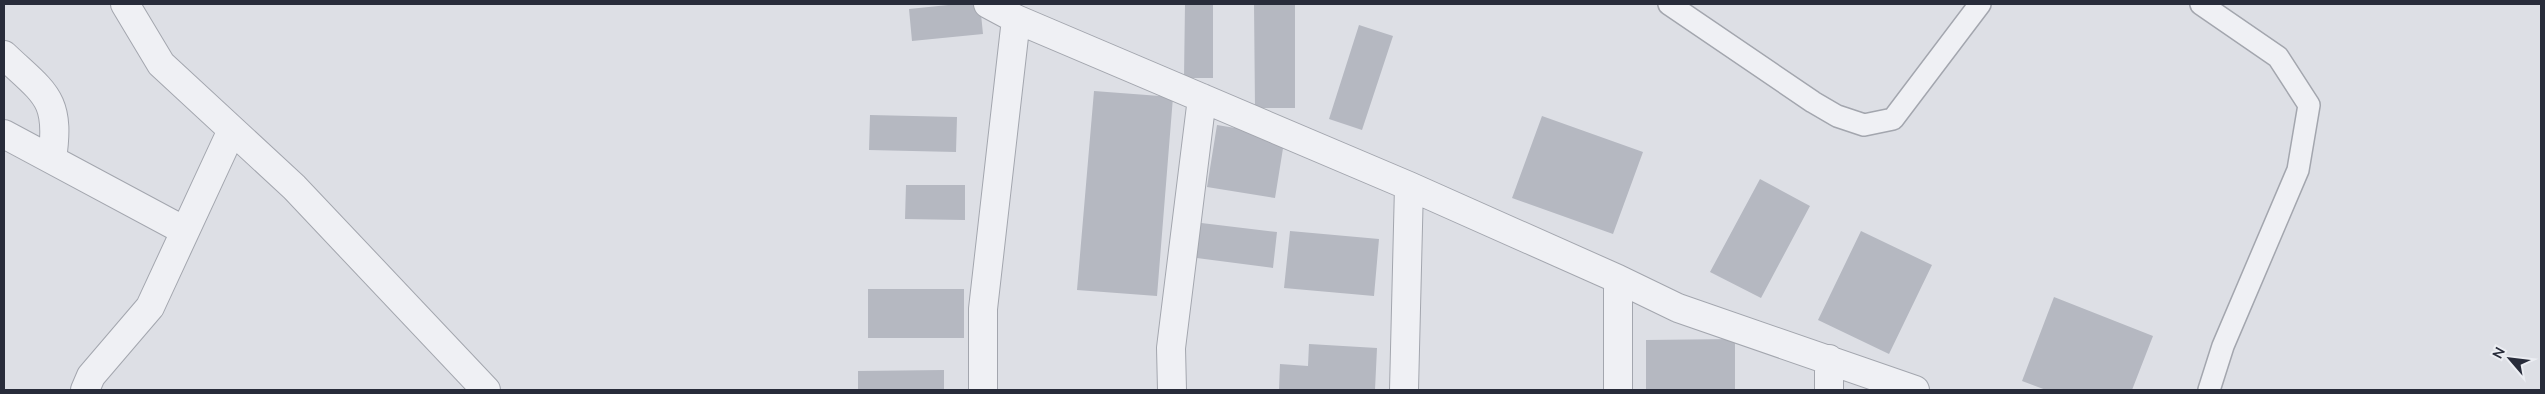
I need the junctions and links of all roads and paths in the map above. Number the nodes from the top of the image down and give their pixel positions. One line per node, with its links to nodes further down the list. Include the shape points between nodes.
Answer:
1 (125, 4): 9 (street, via 161,64)
2 (988, 4): 6 (street)
3 (1669, 4): 4 (lane, via 1813,102 1837,116 1864,125 1893,119)
4 (1980, 4)
5 (2201, 4): 24 (lane, via 2278,57 2310,105 2298,170 2223,346)
6 (1016, 19): 8 (street); 18 (street, via 983,309)
7 (4, 55): 11 (street, via 45,94 52,108 56,125)
8 (1202, 98): 12 (street); 19 (street, via 1171,348)
9 (232, 130): 13 (street); 17 (street, via 294,187)
10 (4, 134): 11 (street)
11 (52, 159): 13 (street)
12 (1409, 186): 14 (street); 20 (street)
13 (185, 231): 16 (street, via 150,306 91,376)
14 (1618, 279): 15 (street, via 1678,308); 21 (street)
15 (1829, 359): 22 (street); 23 (street)
16 (85, 390)
17 (486, 390)
18 (983, 390)
19 (1172, 390)
20 (1404, 390)
21 (1618, 390)
22 (1829, 390)
23 (1915, 390)
24 (2209, 390)

